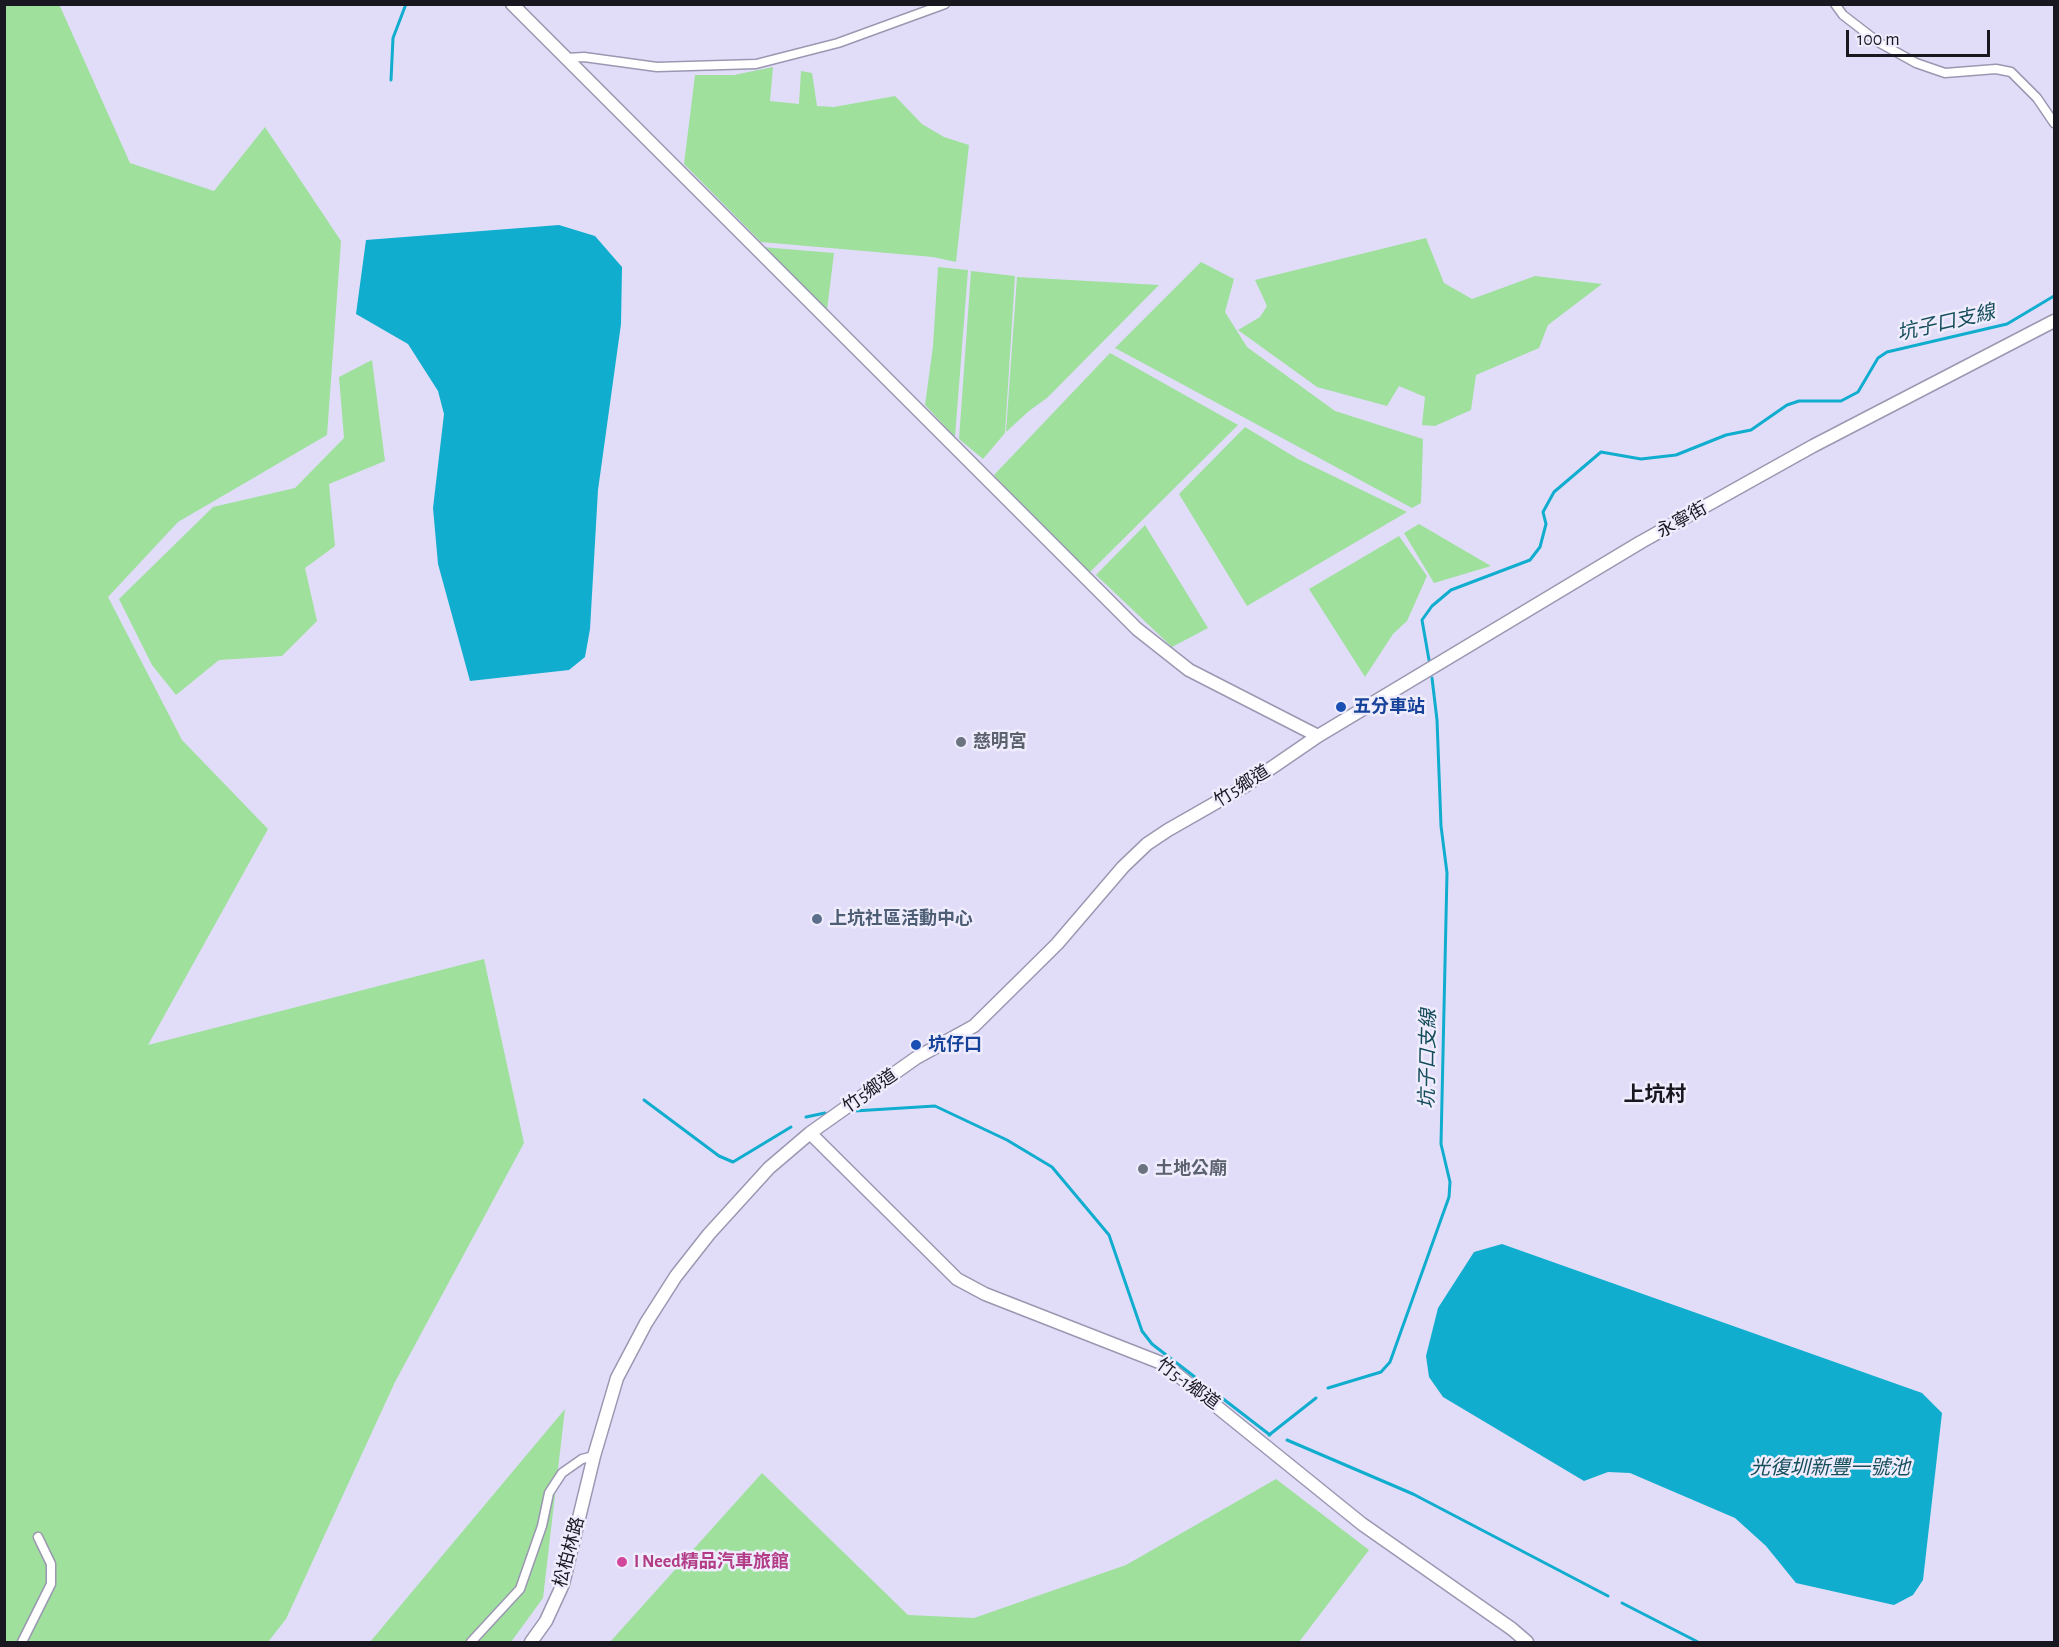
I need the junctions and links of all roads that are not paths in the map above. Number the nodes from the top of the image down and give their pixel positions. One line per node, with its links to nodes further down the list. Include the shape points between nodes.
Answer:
1 (512, 4): 4 (street)
2 (945, 4): 4 (street, via 838,43 756,64 657,67)
3 (1835, 4): 5 (street, via 1878,42 1916,63 1945,73 1996,69 2011,72)
4 (566, 58): 7 (street, via 1137,629 1189,670)
5 (2055, 123)
6 (2055, 321): 7 (street, 永寧街, via 1813,446 1651,537)
7 (1318, 736): 8 (street, 竹5鄉道, via 1245,786 1147,844 1057,944 974,1026 916,1058)
8 (810, 1133): 9 (street, 竹5鄉道, via 769,1168 676,1276 617,1378); 14 (street, 竹5-1鄉道, via 957,1279 985,1294 1164,1364 1362,1524)
9 (594, 1456): 12 (street, via 582,1459 555,1483 520,1589); 13 (street, 松柏林路, via 563,1584)
10 (38, 1537): 11 (street, via 51,1564 51,1584)
11 (22, 1642)
12 (471, 1642)
13 (531, 1642)
14 (1527, 1642)

